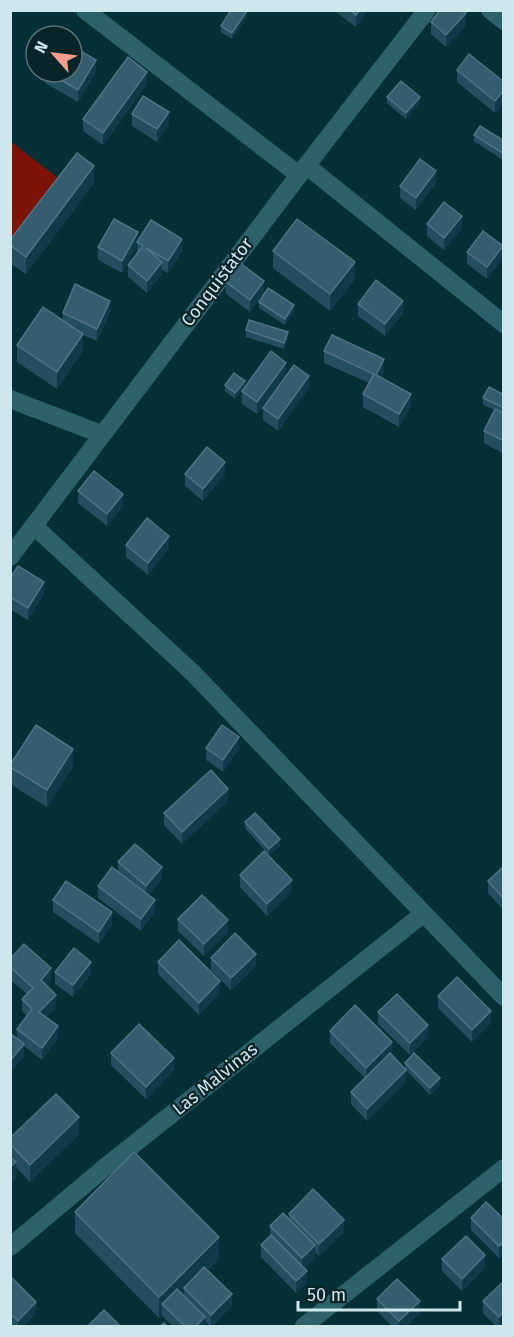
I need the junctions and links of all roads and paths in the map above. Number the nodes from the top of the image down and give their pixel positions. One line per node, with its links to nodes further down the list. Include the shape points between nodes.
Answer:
1 (85, 10): 5 (street)
2 (427, 10): 5 (street, Conquistator)
3 (490, 10): 4 (street)
4 (504, 21)
5 (303, 170): 6 (street); 8 (street, Conquistator)
6 (504, 324)
7 (10, 399): 8 (street)
8 (101, 434): 9 (street, Conquistator)
9 (34, 526): 10 (street, Conquistator); 11 (street, via 193,673)
10 (10, 556)
11 (423, 914): 12 (street); 14 (street, Las Malvinas)
12 (504, 997)
13 (504, 1168): 15 (street)
14 (10, 1247)
15 (304, 1326)

